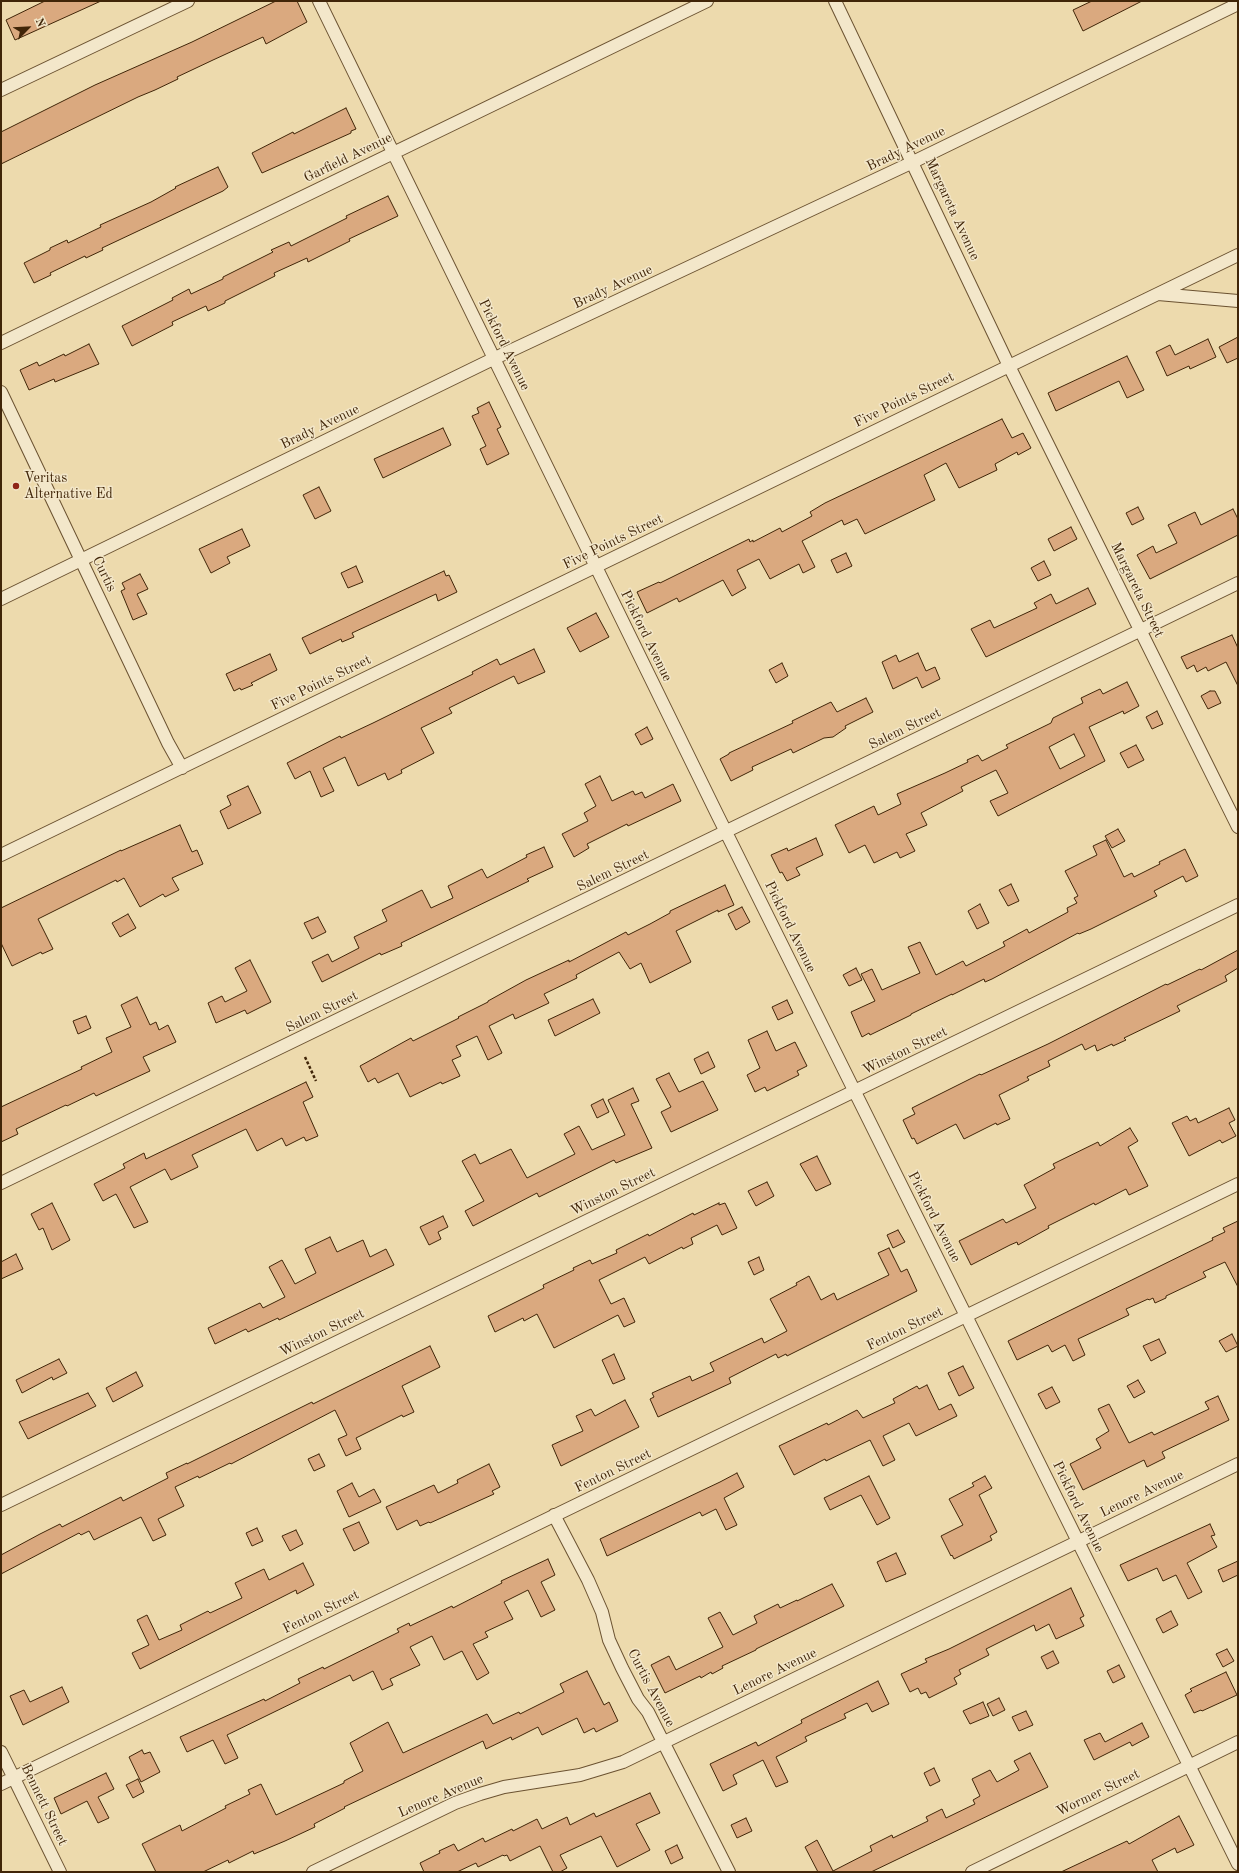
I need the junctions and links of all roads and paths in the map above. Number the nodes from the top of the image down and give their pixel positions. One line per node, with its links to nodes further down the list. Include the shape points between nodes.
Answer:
1 (188, 1): 6 (street)
2 (319, 1): 7 (street, Pickford Avenue)
3 (707, 1): 7 (street, Garfield Avenue)
4 (835, 1): 8 (street, Margareta Avenue)
5 (1238, 4): 8 (street, Brady Avenue)
6 (1, 90)
7 (393, 153): 12 (street, Garfield Avenue); 13 (street, Pickford Avenue)
8 (913, 162): 13 (street, Brady Avenue); 14 (street, Margareta Avenue)
9 (1238, 255): 10 (street, Five Points Street)
10 (1157, 294): 11 (street); 14 (street, Five Points Street)
11 (1238, 301)
12 (1, 343)
13 (493, 359): 16 (street, Brady Avenue); 17 (street, Pickford Avenue)
14 (1009, 366): 17 (street, Five Points Street); 20 (street, Margareta Street)
15 (1, 392): 16 (street, Curtis)
16 (80, 560): 19 (street, Brady Avenue); 21 (street, Curtis)
17 (595, 567): 21 (street, Five Points Street); 23 (street, Pickford Avenue)
18 (1238, 583): 20 (street, Salem Street)
19 (1, 598)
20 (1141, 631): 22 (street, Margareta Street); 23 (street, Salem Street)
21 (182, 768): 24 (street, Five Points Street)
22 (1238, 827)
23 (726, 832): 28 (street, Pickford Avenue); 29 (street, Salem Street)
24 (1, 856)
25 (1238, 905): 28 (street, Winston Street)
26 (305, 1057): 27 (path)
27 (316, 1081)
28 (855, 1092): 31 (street, Pickford Avenue); 33 (street, Winston Street)
29 (1, 1183)
30 (1238, 1184): 31 (street, Fenton Street)
31 (967, 1316): 34 (street, Fenton Street); 35 (street, Pickford Avenue)
32 (1238, 1464): 35 (street, Lenore Avenue)
33 (1, 1505)
34 (554, 1516): 36 (street, Curtis Avenue, via 602,1612 609,1640 622,1668); 40 (street, Fenton Street)
35 (1078, 1541): 36 (street, Lenore Avenue); 39 (street, Pickford Avenue)
36 (663, 1742): 44 (street, Lenore Avenue, via 623,1762 600,1770 504,1787 455,1803); 45 (street, Curtis Avenue)
37 (1238, 1742): 39 (street, Wormer Street)
38 (1, 1752): 40 (street, Bennett Street)
39 (1189, 1766): 42 (street, Pickford Avenue); 46 (street, Wormer Street)
40 (14, 1778): 41 (street, Fenton Street); 43 (street, Bennett Street)
41 (1, 1784)
42 (1238, 1864)
43 (60, 1872)
44 (313, 1872)
45 (729, 1872)
46 (972, 1872)

